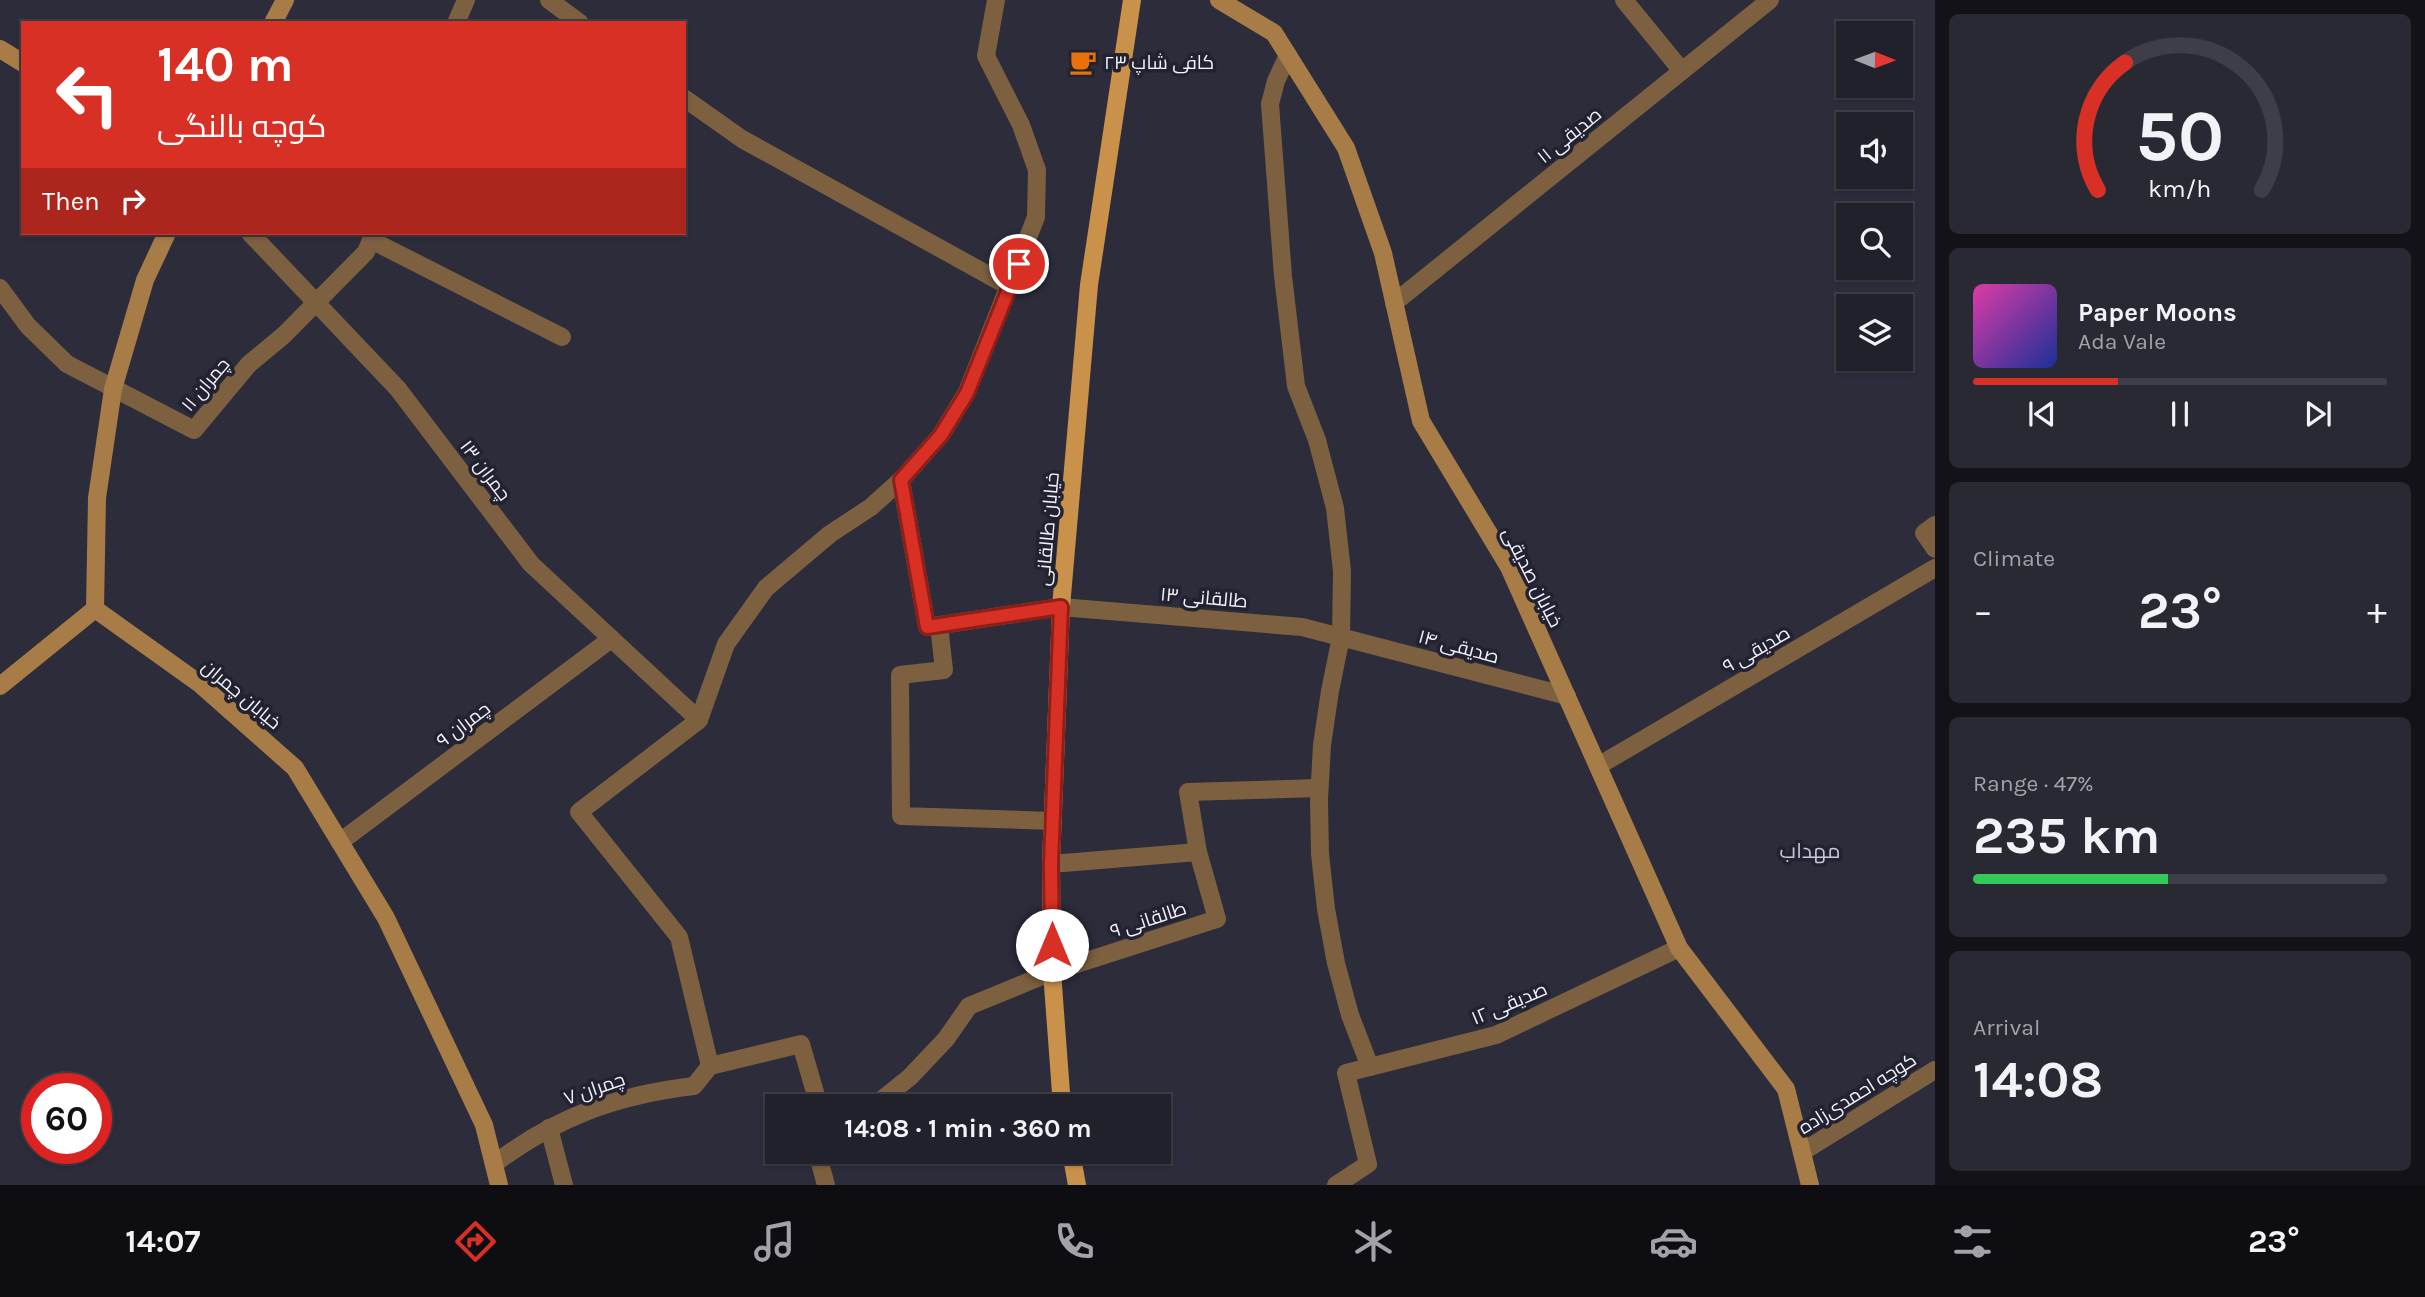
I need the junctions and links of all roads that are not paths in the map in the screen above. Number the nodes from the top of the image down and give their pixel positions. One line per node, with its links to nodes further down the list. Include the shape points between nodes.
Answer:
1 (285, 0): 9 (street)
2 (466, 0): 10 (street)
3 (549, 0): 11 (street)
4 (996, 0): 20 (street, via 986,56 1021,125 1037,170 1036,217)
5 (1132, 0): 30 (main road, خیابان طالقانی, via 1089,285)
6 (1219, 0): 13 (street, خیابان صدیقی, via 1274,33)
7 (1624, 0): 15 (street)
8 (1770, 0): 15 (street, صدیقی ۱۱)
9 (274, 21)
10 (457, 21)
11 (577, 21)
12 (0, 49): 14 (street)
13 (1288, 55): 23 (street, خیابان صدیقی, via 1346,148 1383,253); 33 (street, via 1270,104 1283,276 1296,386 1317,440 1335,508 1342,571)
14 (21, 62)
15 (1682, 71): 23 (street, صدیقی ۱۱)
16 (686, 99): 20 (street, via 742,139)
17 (166, 235): 25 (street, via 145,280)
18 (252, 235): 22 (street, چمران ۱۳)
19 (373, 237): 22 (street, via 366,252); 24 (street)
20 (1010, 287): 26 (street, via 967,393 941,435)
21 (0, 288): 25 (street, via 28,326 67,364)
22 (316, 303): 25 (street, چمران ۱۱, via 249,364 194,430); 34 (street, چمران ۱۳, via 398,389 531,564)
23 (1394, 303): 36 (street, خیابان صدیقی, via 1421,421 1509,567)
24 (562, 337)
25 (113, 389): 31 (street, via 97,498)
26 (901, 480): 32 (street); 37 (street, via 765,588 726,644)
27 (1935, 525): 28 (street, via 1924,533)
28 (1935, 549)
29 (1935, 568): 38 (street, صدیقی ۹)
30 (1061, 607): 32 (street, طالقانی ۱۳); 33 (street, طالقانی ۱۳, via 1303,627); 40 (main road, خیابان طالقانی)
31 (95, 609): 35 (street); 41 (street, خیابان چمران, via 200,684 295,768)
32 (933, 626): 40 (street, via 944,670 900,675 901,816)
33 (1341, 637): 36 (street, صدیقی ۱۴); 39 (street)
34 (611, 639): 37 (street, چمران ۱۳); 41 (street, چمران ۹)
35 (0, 686)
36 (1567, 696): 38 (street, خیابان صدیقی)
37 (699, 720): 46 (street, via 579,812 679,937)
38 (1598, 766): 44 (street, خیابان صدیقی)
39 (1319, 788): 42 (street, via 1188,792); 47 (street, via 1328,922 1350,1015)
40 (1053, 821): 43 (main road, خیابان طالقانی)
41 (340, 842): 54 (street, خیابان چمران, via 386,918 484,1125)
42 (1198, 852): 43 (street); 45 (street, طالقانی ۹, via 1217,919)
43 (1051, 864): 45 (main road, خیابان طالقانی)
44 (1679, 947): 47 (street, صدیقی ۱۲, via 1496,1035); 53 (street, خیابان صدیقی, via 1786,1089)
45 (1052, 972): 50 (street, طالقانی ۹, via 969,1006 946,1039); 51 (main road, خیابان طالقانی)
46 (710, 1066): 49 (street, via 801,1044); 52 (street, چمران ۷, via 694,1086 608,1102)
47 (1370, 1067): 61 (street, صدیقی ۱۲, via 1346,1073 1368,1164)
48 (1935, 1070): 53 (street, کوچه احمدی‌زاده)
49 (816, 1094)
50 (888, 1094)
51 (1061, 1094)
52 (549, 1128): 54 (street, چمران ۷); 58 (street)
53 (1802, 1152): 62 (street, خیابان صدیقی)
54 (494, 1164): 57 (street, خیابان چمران)
55 (820, 1164): 59 (street)
56 (1073, 1164): 60 (main road)
57 (499, 1185)
58 (564, 1185)
59 (826, 1185)
60 (1077, 1185)
61 (1336, 1185)
62 (1810, 1185)

